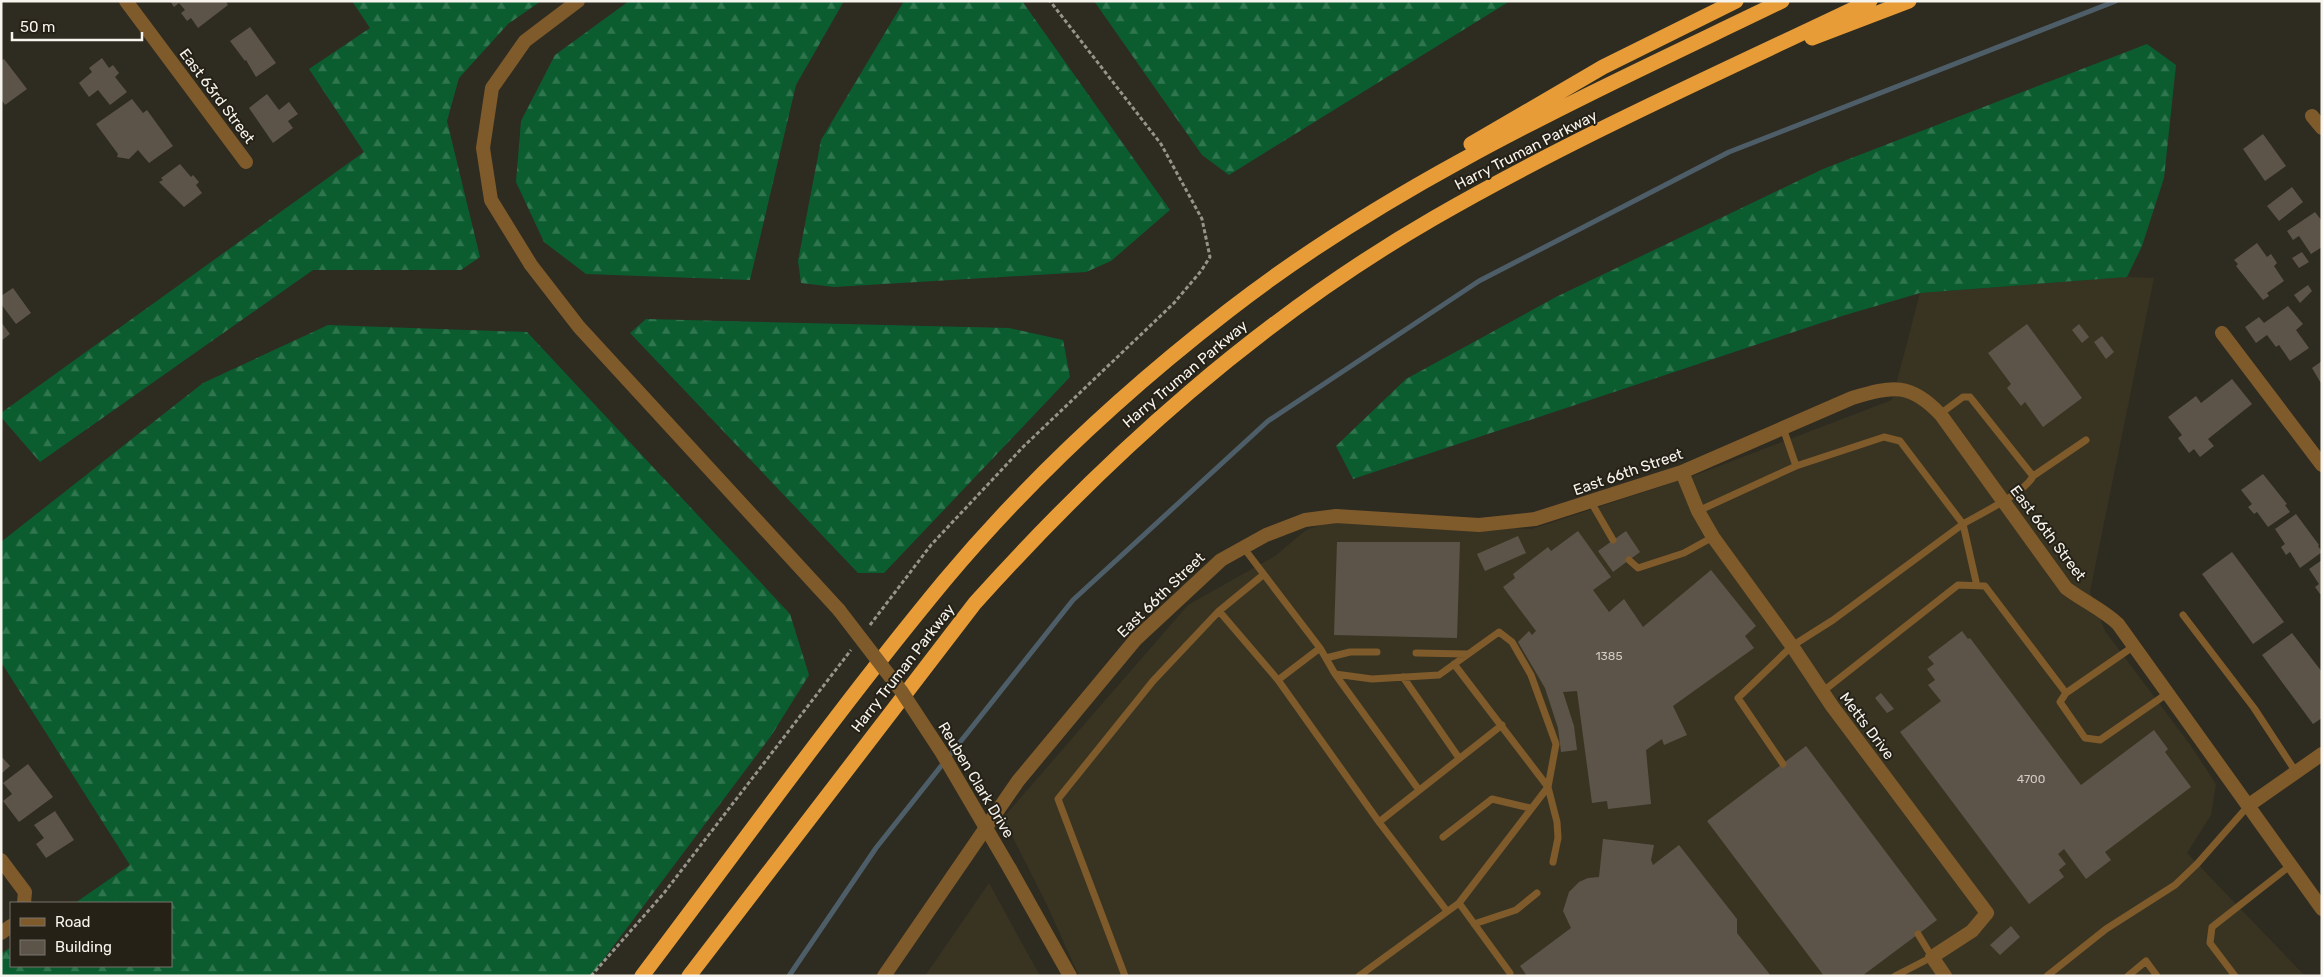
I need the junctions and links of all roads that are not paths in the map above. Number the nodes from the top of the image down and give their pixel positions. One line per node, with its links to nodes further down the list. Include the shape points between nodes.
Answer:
1 (126, 1): 10 (street, East 63rd Street)
2 (578, 1): 73 (street, Reuben Clark Drive, bridge, via 525,41 492,88 483,148 491,200 531,265 580,327 840,610 902,692 942,753)
3 (1736, 1): 11 (highway, via 1603,67 1490,132)
4 (1782, 1): 11 (highway, Harry Truman Parkway, via 1496,141 1414,186)
5 (1870, 1): 7 (highway, Harry Truman Parkway)
6 (1909, 1): 7 (highway)
7 (1726, 70): 71 (highway, Harry Truman Parkway, via 1513,174 1433,218 1354,268 1254,339 1158,418 1069,503 975,603)
8 (2312, 116): 9 (street)
9 (2322, 128)
10 (246, 162)
11 (1333, 237): 70 (highway, Harry Truman Parkway, via 1230,309 1174,354 1088,432 993,526 891,649)
12 (2222, 333): 16 (street)
13 (1940, 414): 14 (street, East 66th Street, via 1924,398 1898,388 1852,398); 19 (lane, via 1964,397 1970,397); 20 (street, East 66th Street)
14 (1783, 427): 17 (lane); 18 (street, East 66th Street)
15 (2086, 440): 19 (lane)
16 (2322, 464)
17 (1796, 466): 22 (lane); 23 (lane, via 1884,437 1900,441)
18 (1682, 472): 21 (street, East 66th Street); 22 (street, Metts Drive)
19 (2033, 476): 20 (lane, via 2031,481)
20 (2003, 501): 23 (lane); 33 (street, East 66th Street, via 2066,588 2106,612)
21 (1591, 502): 25 (lane); 26 (street, East 66th Street, via 1535,519 1495,524 1336,516 1305,520)
22 (1698, 511): 24 (street, Metts Drive)
23 (1963, 524): 29 (lane); 32 (lane, via 1833,620)
24 (1713, 537): 27 (lane, via 1684,553 1638,568); 32 (street, Metts Drive)
25 (1614, 540)
26 (1243, 547): 28 (lane); 72 (street, East 66th Street, via 1221,560 1194,583 1136,639 1018,781)
27 (1629, 560)
28 (1263, 575): 30 (lane); 34 (lane)
29 (1977, 586): 43 (lane, via 1958,585); 44 (lane, via 1985,586)
30 (1219, 611): 42 (lane); 74 (lane, via 1125,714 1058,799)
31 (2183, 615): 50 (lane, via 2254,708)
32 (1792, 646): 43 (street, Metts Drive); 49 (lane, via 1738,698)
33 (2134, 646): 44 (lane); 45 (street, East 66th Street)
34 (1320, 648): 38 (lane); 42 (lane)
35 (1377, 652): 38 (lane, via 1350,652)
36 (1416, 653): 37 (lane)
37 (1468, 654): 39 (lane); 51 (lane, via 1499,632 1512,642 1531,675 1556,744)
38 (1326, 658): 40 (lane)
39 (1454, 664): 41 (lane, via 1439,675); 46 (lane)
40 (1335, 674): 41 (lane, via 1372,679); 52 (lane)
41 (1402, 677): 48 (lane)
42 (1278, 680): 55 (lane)
43 (1822, 692): 67 (street, Metts Drive, via 1986,913 1972,931)
44 (2066, 693): 45 (lane, via 2060,702 2085,738 2100,740)
45 (2168, 693): 53 (street, East 66th Street)
46 (1502, 725): 48 (lane); 51 (lane)
47 (2322, 754): 50 (street)
48 (1459, 758): 52 (lane)
49 (1783, 764)
50 (2296, 772): 53 (street)
51 (1548, 787): 54 (lane); 58 (lane, via 1557,822 1558,838)
52 (1419, 790): 55 (lane)
53 (2249, 805): 59 (street, East 66th Street); 77 (lane, via 2174,885 2106,929)
54 (1530, 808): 56 (lane, via 1492,799); 62 (lane)
55 (1379, 822): 64 (lane)
56 (1443, 837)
57 (1, 860): 61 (street)
58 (1553, 862)
59 (2291, 865): 63 (street, East 66th Street); 80 (lane, via 2212,928 2210,943)
60 (1537, 893): 65 (lane, via 1516,910)
61 (25, 898)
62 (1459, 903): 64 (lane); 65 (lane)
63 (2322, 910)
64 (1447, 911): 75 (lane)
65 (1474, 924): 68 (lane)
66 (1918, 934): 67 (lane)
67 (1932, 957): 69 (street); 76 (lane)
68 (1510, 973)
69 (1942, 975)
70 (642, 976)
71 (689, 976)
72 (884, 976)
73 (1070, 976)
74 (1125, 976)
75 (1359, 976)
76 (1895, 976)
77 (2047, 976)
78 (2128, 976): 79 (lane, via 2146,961)
79 (2157, 976)
80 (2235, 976)

